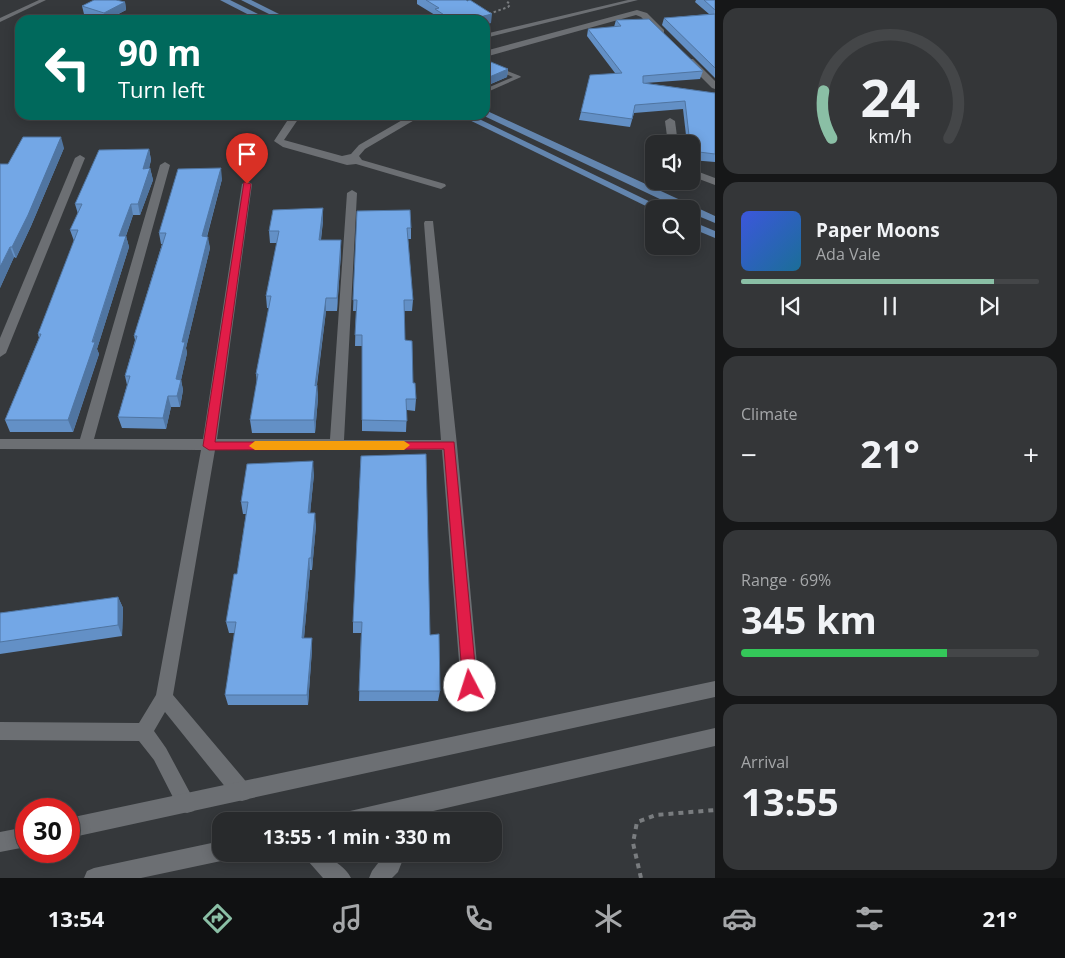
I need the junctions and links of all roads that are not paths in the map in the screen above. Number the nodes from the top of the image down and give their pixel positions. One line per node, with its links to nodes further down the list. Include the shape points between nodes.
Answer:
1 (43, 0): 7 (lane)
2 (224, 0): 5 (main road)
3 (245, 0): 6 (main road)
4 (635, 0): 8 (lane)
5 (256, 15)
6 (276, 15)
7 (0, 20)
8 (490, 35)
9 (670, 41): 10 (street, via 637,12)
10 (490, 53)
11 (683, 54): 13 (street)
12 (490, 66): 14 (lane, via 518,77)
13 (715, 86)
14 (490, 89)
15 (490, 115): 29 (main road)
16 (293, 120): 22 (street, via 279,141)
17 (409, 120): 22 (street, via 362,147)
18 (474, 120): 30 (main road)
19 (670, 121): 20 (street)
20 (672, 135)
21 (80, 158): 36 (street)
22 (351, 159): 27 (street)
23 (165, 165): 38 (street)
24 (700, 176): 25 (street)
25 (715, 182)
26 (247, 184): 41 (street)
27 (441, 186)
28 (352, 193): 39 (street)
29 (672, 200)
30 (645, 202)
31 (700, 213): 32 (main road)
32 (715, 220)
33 (429, 223): 40 (street)
34 (700, 228): 35 (main road)
35 (715, 235)
36 (0, 353)
37 (0, 444): 38 (street)
38 (85, 445): 41 (street)
39 (337, 445): 40 (street); 41 (street)
40 (450, 445): 42 (street)
41 (209, 446): 44 (street)
42 (470, 686)
43 (715, 689): 48 (street)
44 (164, 697): 46 (street); 48 (street)
45 (0, 731): 46 (street)
46 (144, 732): 49 (street)
47 (715, 737): 50 (street)
48 (242, 792): 49 (street)
49 (187, 804): 53 (street)
50 (426, 804): 51 (street); 52 (street)
51 (390, 812)
52 (418, 812)
53 (80, 826)
54 (15, 839): 55 (street)
55 (0, 842)
56 (212, 853): 59 (street)
57 (321, 862): 60 (street)
58 (392, 862): 61 (street)
59 (94, 878)
60 (341, 878)
61 (379, 878)

